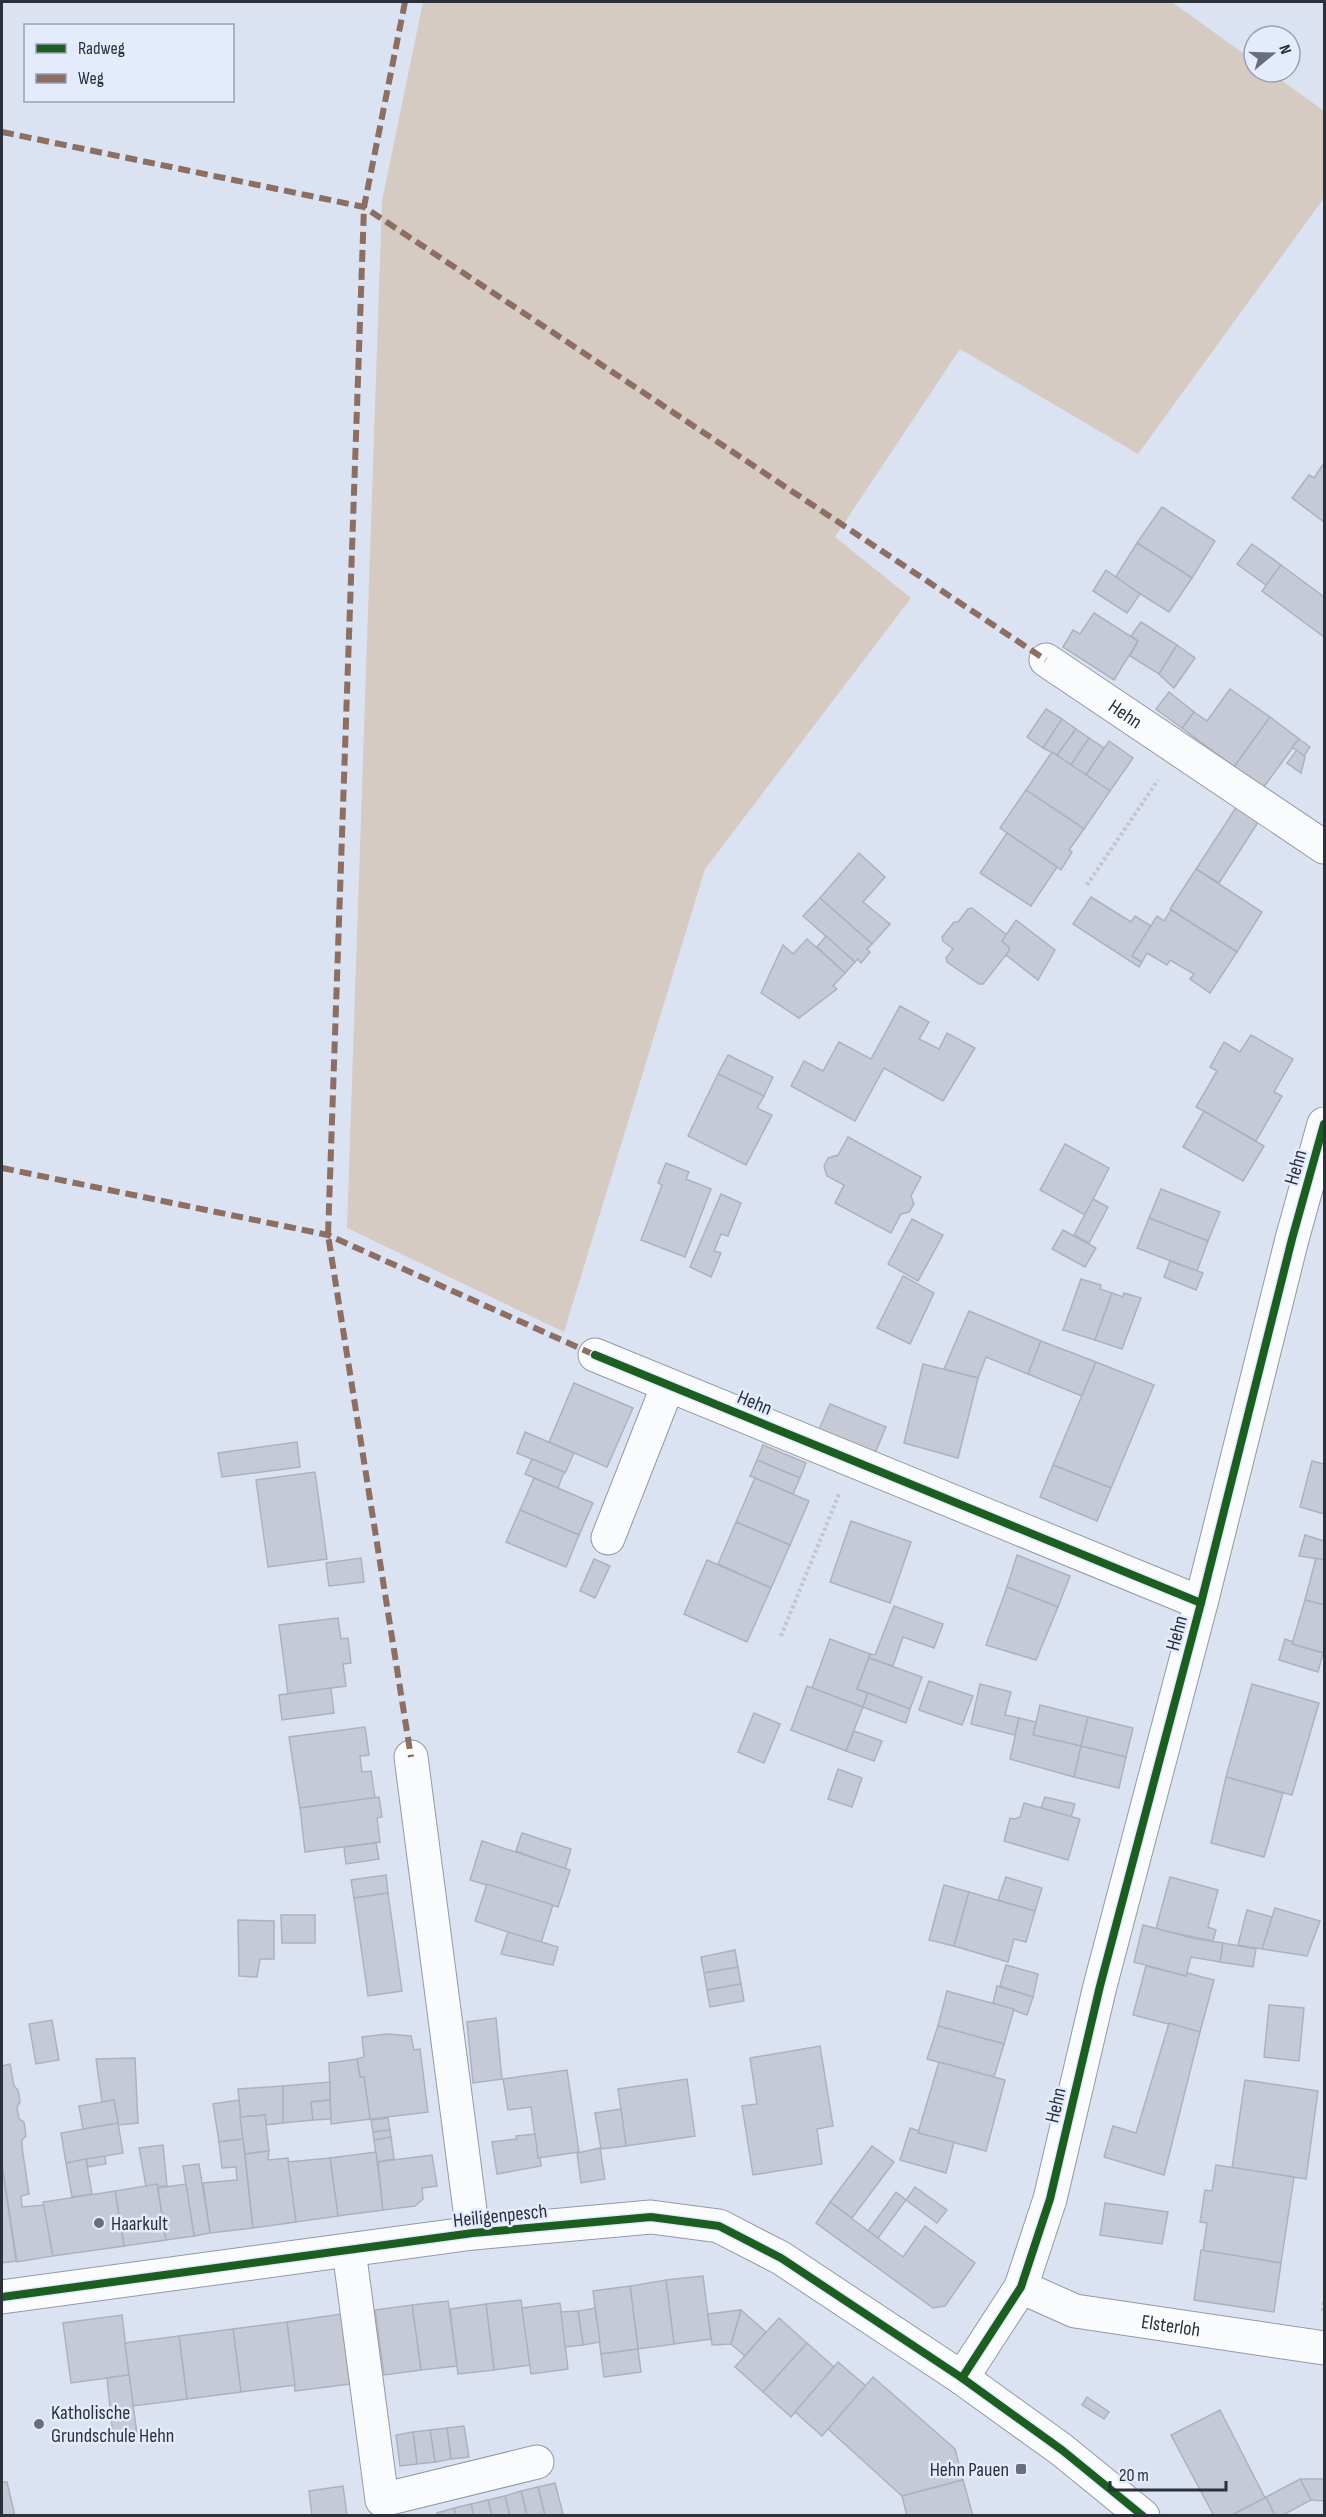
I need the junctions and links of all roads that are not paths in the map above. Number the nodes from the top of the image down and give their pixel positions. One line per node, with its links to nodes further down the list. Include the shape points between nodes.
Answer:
1 (1046, 660): 2 (street, Hehn)
2 (1324, 848)
3 (1324, 1124): 7 (street, Hehn)
4 (595, 1355): 5 (street, Hehn)
5 (668, 1385): 6 (street); 7 (street, Hehn)
6 (608, 1538)
7 (1201, 1603): 11 (street, Hehn, via 1100,1986 1050,2199)
8 (411, 1757): 9 (street, Heiligenpesch)
9 (473, 2233): 10 (street, Heiligenpesch); 14 (street, Heiligenpesch, via 651,2217 719,2226 781,2258)
10 (349, 2250): 12 (street, Heiligenpesch); 16 (street)
11 (1021, 2287): 13 (street, Elsterloh, via 1075,2311); 14 (street, Hehn)
12 (2, 2297)
13 (1324, 2348)
14 (962, 2378): 17 (street, via 1062,2450)
15 (537, 2462): 16 (street)
16 (379, 2508)
17 (1143, 2516)

